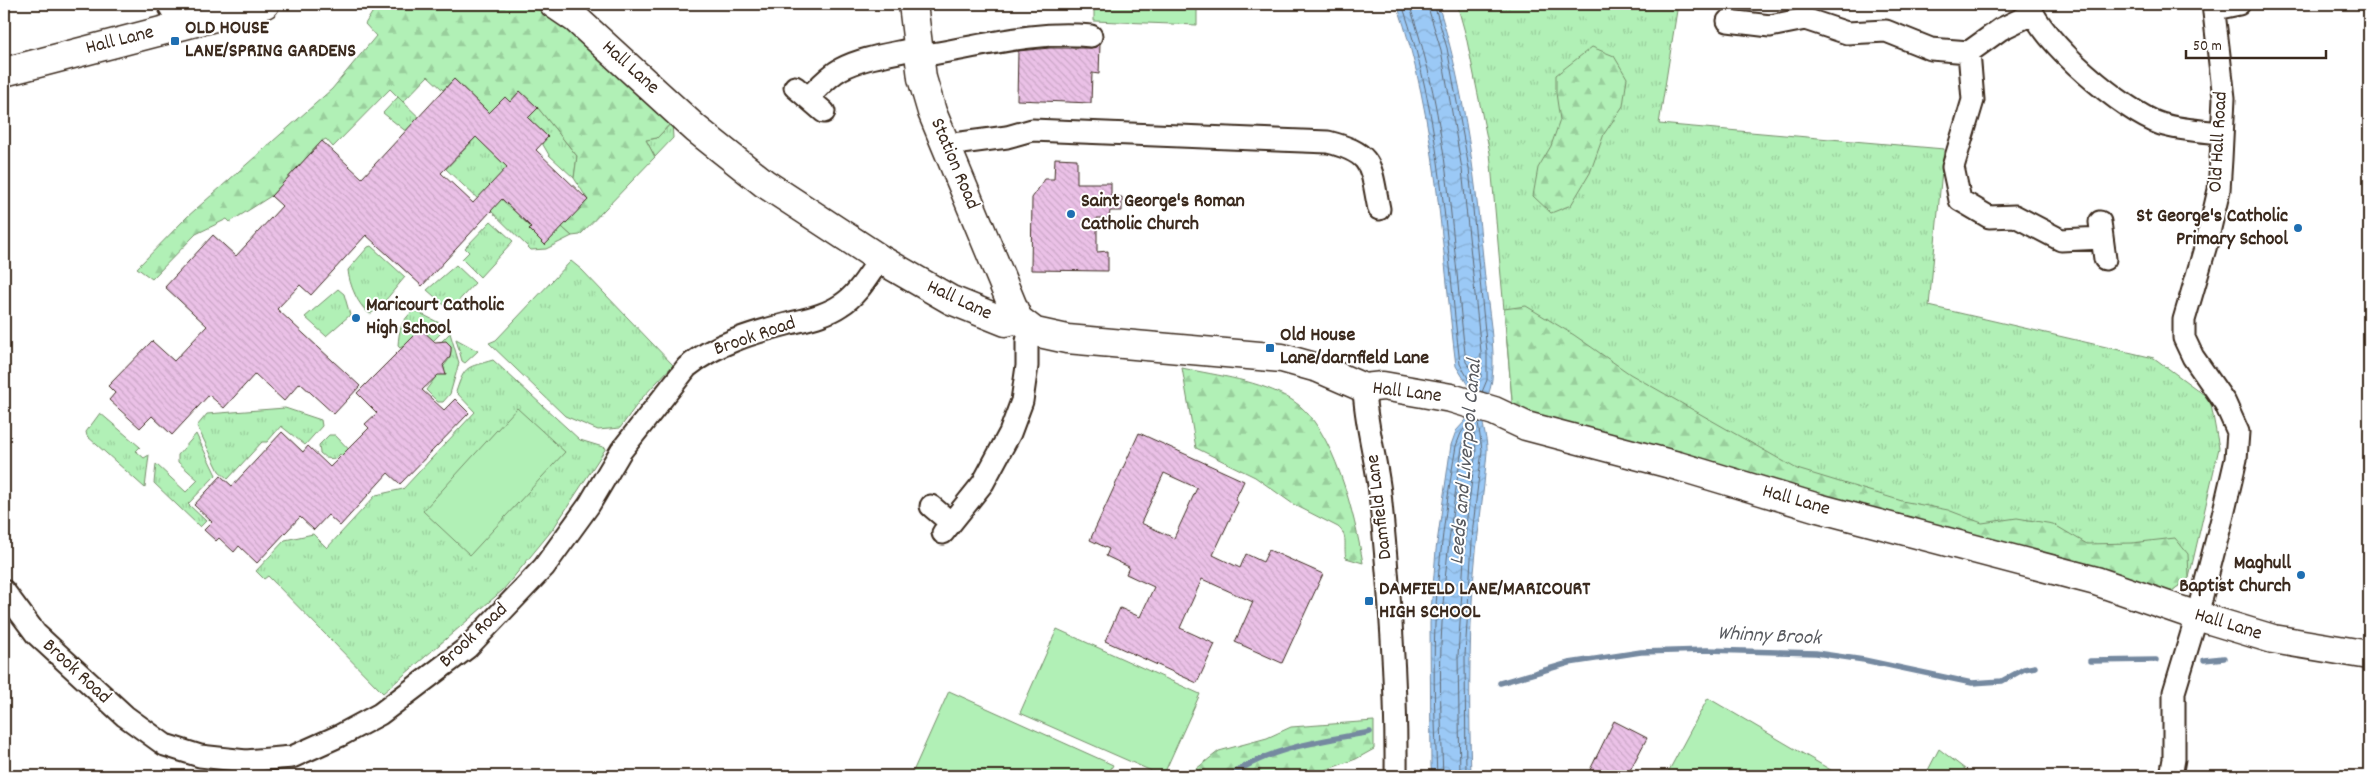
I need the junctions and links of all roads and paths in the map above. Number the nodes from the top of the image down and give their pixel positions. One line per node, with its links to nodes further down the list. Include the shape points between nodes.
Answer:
1 (266, 4): 8 (street, Hall Lane)
2 (554, 4): 18 (street, Hall Lane, via 576,19 720,149 764,183)
3 (913, 4): 11 (street, Station Road)
4 (2239, 4): 5 (street)
5 (2214, 6): 15 (street, Old Hall Road, via 2224,98)
6 (2031, 9): 12 (street); 15 (street, via 2059,49 2146,117 2176,128)
7 (1808, 11): 9 (street, via 1770,26); 12 (street, via 1847,34 1886,31 1931,49)
8 (175, 15): 13 (street, Hall Lane)
9 (1728, 21)
10 (1092, 36): 11 (street, via 1031,35 955,51)
11 (918, 52): 14 (street, via 857,62 828,78); 16 (street, Station Road, via 932,112)
12 (1969, 52): 19 (street, via 1974,100 1953,168 1960,200 1989,217 2015,216 2061,240 2101,230)
13 (6, 68)
14 (809, 99)
15 (2222, 134): 24 (street, Old Hall Road, via 2218,190 2184,320 2184,338 2193,357 2225,403 2238,432 2236,459)
16 (946, 145): 17 (street, via 1007,137 1032,130 1328,142 1352,148 1369,163); 20 (street, Station Road)
17 (1379, 209)
18 (880, 259): 20 (street, Hall Lane, via 936,293 980,313); 26 (street, Brook Road, via 842,305 825,314 727,343 686,367 621,451 589,504 544,567 467,648 380,714 292,757)
19 (2105, 259)
20 (1026, 325): 21 (street, Hall Lane, via 1076,340 1282,358 1318,368); 22 (street, via 1022,401 1010,433 982,483 947,528)
21 (1364, 388): 24 (street, Hall Lane, via 1384,386 1451,398 1486,408 1526,426 1678,466 1818,508 2096,581); 27 (street, Damfield Lane, via 1376,459 1390,601)
22 (931, 506)
23 (4, 591): 26 (street, Brook Road, via 36,634 125,716 165,745)
24 (2197, 616): 25 (street, Hall Lane, via 2273,639); 28 (street, Old Hall Road, via 2174,692)
25 (2369, 655)
26 (248, 769)
27 (1396, 776)
28 (2171, 776)

